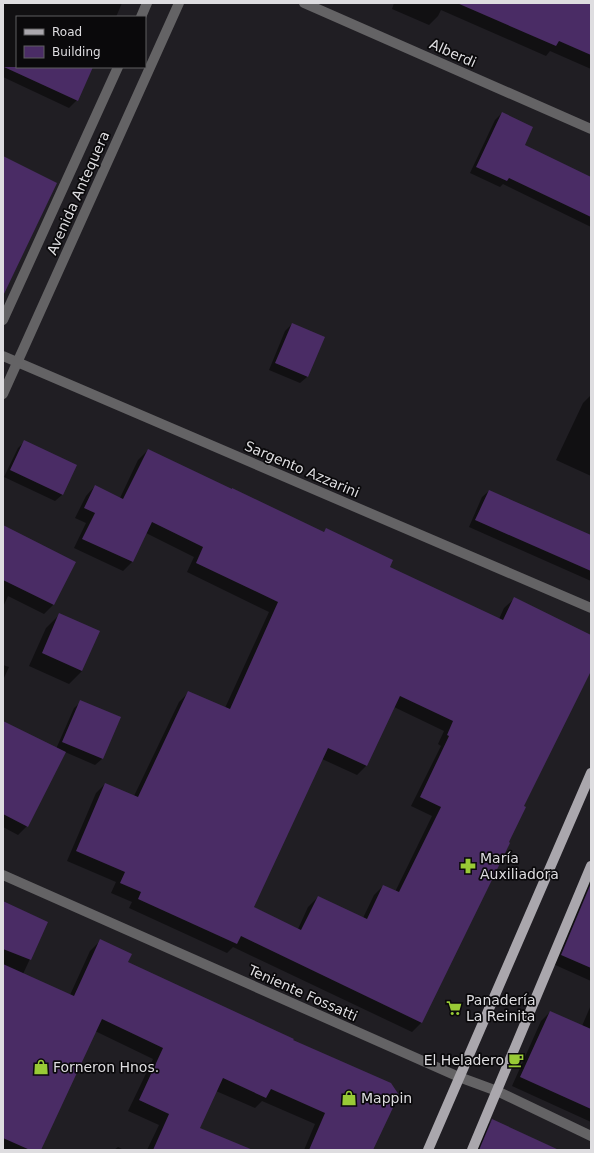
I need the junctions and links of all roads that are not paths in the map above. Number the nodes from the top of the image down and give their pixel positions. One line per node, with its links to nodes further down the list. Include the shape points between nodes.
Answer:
1 (147, 3): 4 (street)
2 (180, 3): 9 (street, Avenida Antequera)
3 (304, 3): 6 (street, Alberdi)
4 (141, 16)
5 (118, 68): 7 (street, Avenida Antequera)
6 (591, 129)
7 (3, 320)
8 (3, 356): 9 (street, Sargento Azzarini)
9 (17, 362): 10 (street, Avenida Antequera); 11 (street, Sargento Azzarini)
10 (3, 394)
11 (591, 608)
12 (591, 773): 15 (main road)
13 (591, 866): 16 (main road)
14 (3, 875): 15 (street, Teniente Fossatti)
15 (459, 1077): 16 (street, Teniente Fossatti); 18 (main road)
16 (497, 1091): 17 (street, Teniente Fossatti); 19 (main road)
17 (591, 1136)
18 (428, 1150)
19 (472, 1150)

